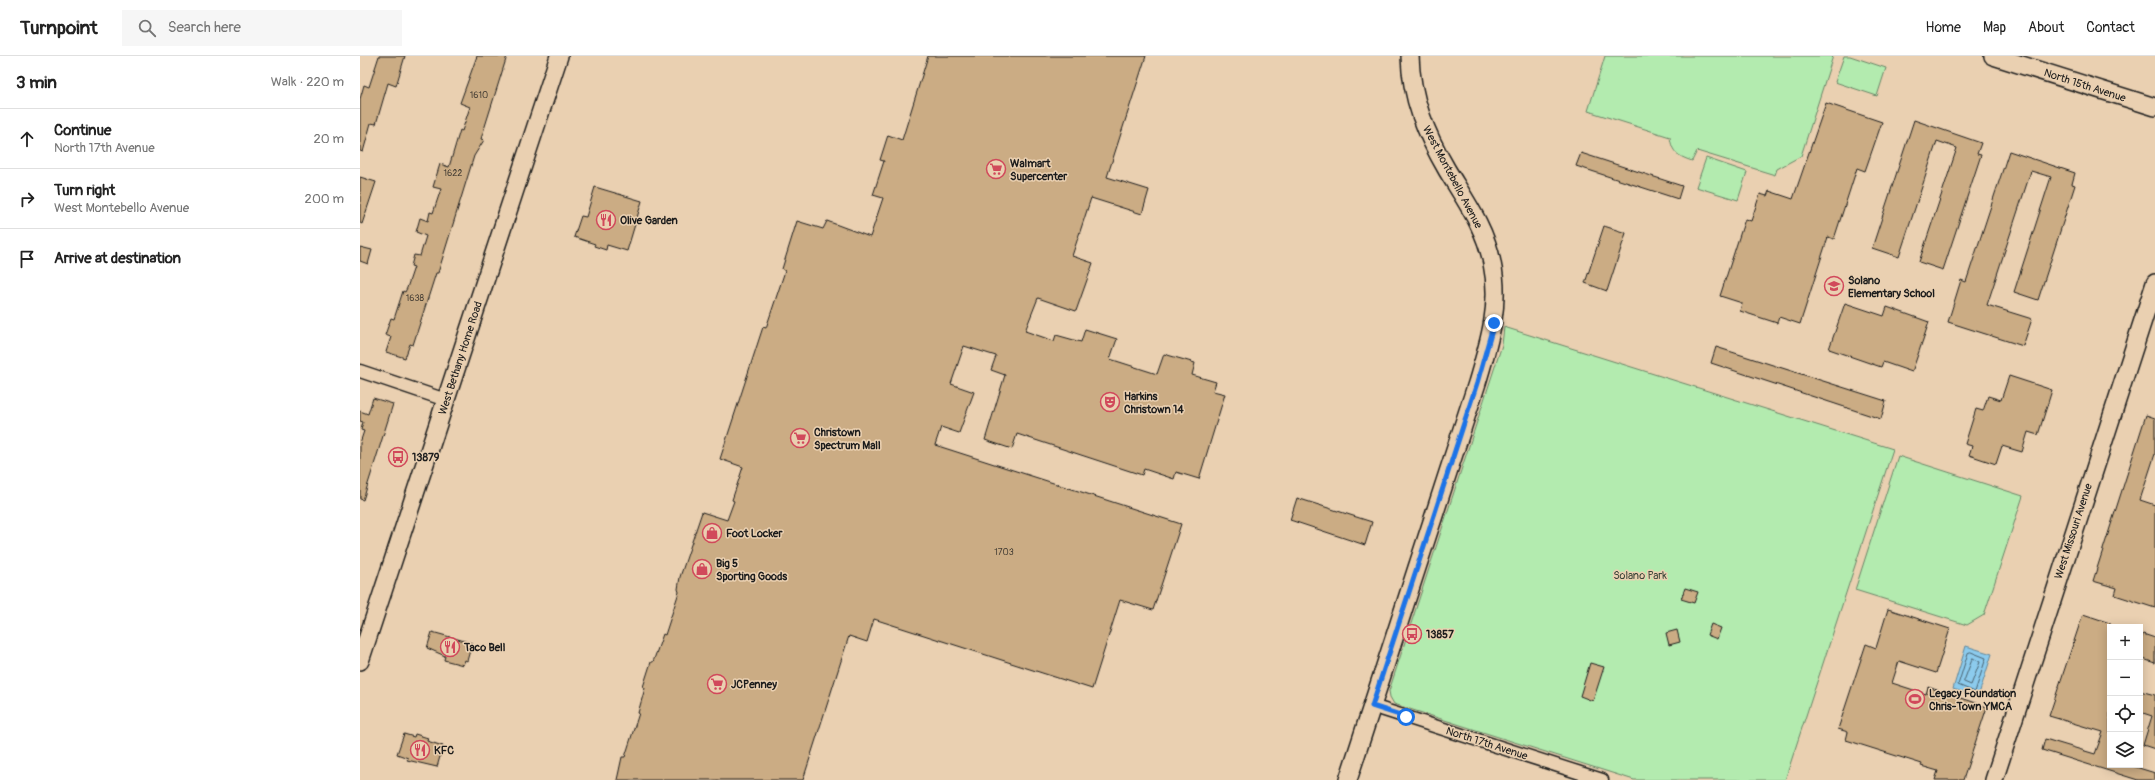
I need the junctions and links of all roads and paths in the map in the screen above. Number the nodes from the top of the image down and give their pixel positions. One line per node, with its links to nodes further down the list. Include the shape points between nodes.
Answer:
1 (559, 56): 8 (street, West Bethany Home Road)
2 (1410, 56): 10 (street, West Montebello Avenue, via 1413,88 1421,120 1446,169 1478,221 1489,249 1493,265 1495,311 1477,383)
3 (1993, 56): 4 (street, North 15th Avenue)
4 (2023, 60): 5 (street, North 15th Avenue)
5 (2155, 107)
6 (2155, 284): 13 (street, West Missouri Avenue)
7 (360, 372): 8 (street)
8 (446, 400): 9 (street, West Bethany Home Road)
9 (360, 660)
10 (1372, 706): 11 (street, West Montebello Avenue); 12 (street, North 17th Avenue)
11 (1348, 780)
12 (1602, 780)
13 (1994, 780)

